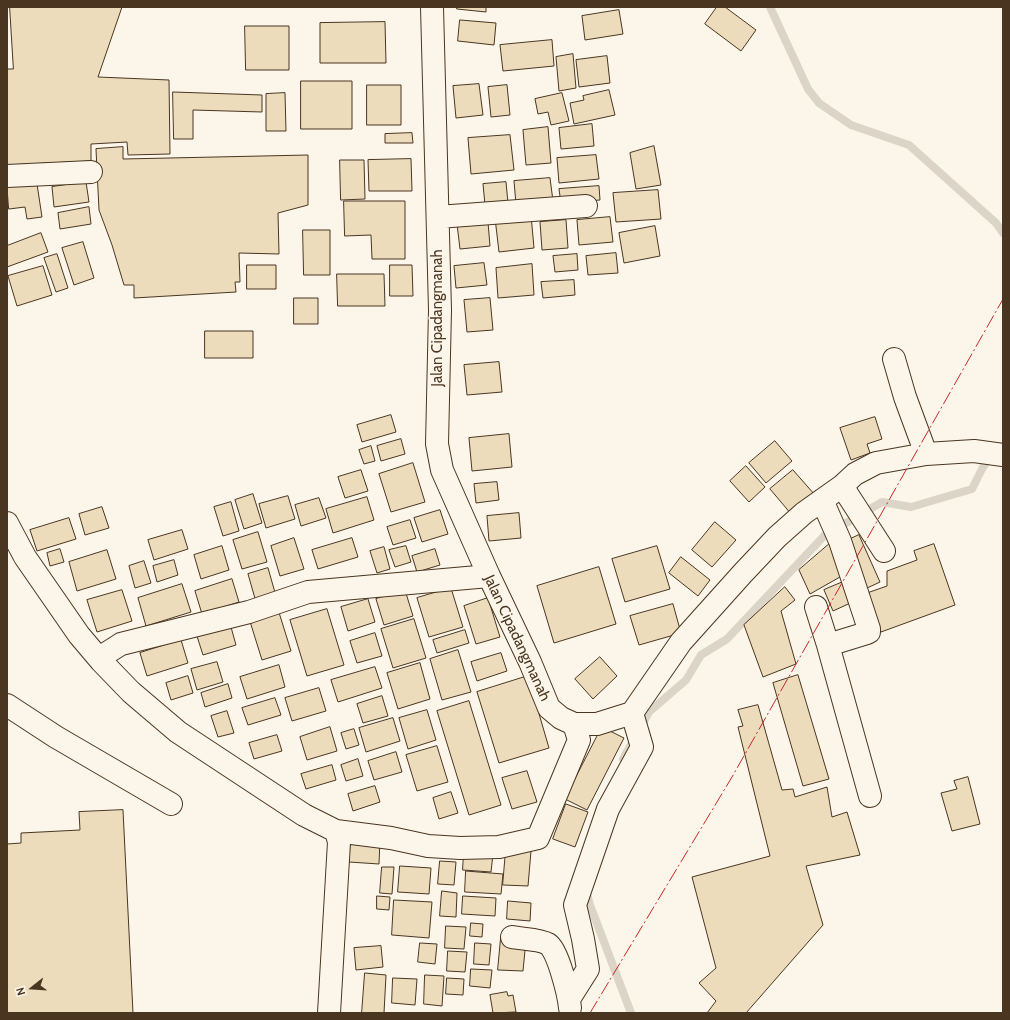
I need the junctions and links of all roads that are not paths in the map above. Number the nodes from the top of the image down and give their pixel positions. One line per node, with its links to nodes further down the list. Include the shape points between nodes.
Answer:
1 (432, 7): 5 (street, Jalan Cipadangmanah)
2 (91, 172): 3 (street)
3 (7, 176)
4 (586, 206): 5 (street)
5 (438, 217): 13 (street, Jalan Cipadangmanah, via 440,310 437,444 442,470)
6 (894, 359): 7 (street)
7 (926, 454): 8 (street, via 974,451); 9 (street, via 876,463 855,474)
8 (1000, 455)
9 (842, 486): 10 (street); 12 (street)
10 (825, 506): 15 (street, via 840,541 869,629 867,633); 18 (street, via 777,537 681,642)
11 (7, 523): 16 (street, via 25,557 79,635)
12 (884, 551)
13 (489, 576): 16 (street, via 308,592 249,612 121,644); 19 (street, Jalan Cipadangmanah, via 549,708)
14 (816, 607): 15 (street)
15 (828, 645): 20 (street)
16 (99, 658): 22 (street, via 132,692 178,732 304,815)
17 (7, 706): 21 (street)
18 (632, 714): 19 (street, Jalan Cipadangmanah, via 597,724); 24 (street, via 642,748 608,809 574,905 588,969)
19 (574, 724): 22 (street, via 579,740 538,838 499,847 460,848 428,846)
20 (870, 796)
21 (171, 804)
22 (336, 830): 25 (street, via 339,842)
23 (512, 937): 24 (street, via 550,944 556,954)
24 (570, 1006)
25 (329, 1013)

